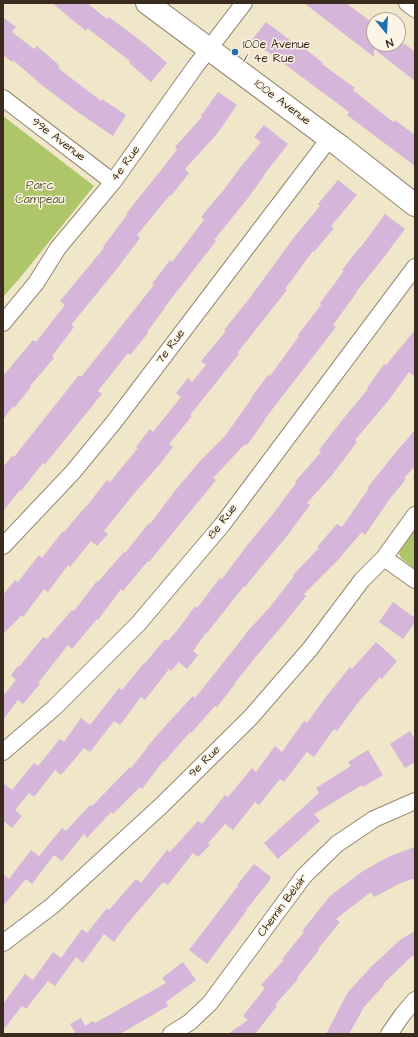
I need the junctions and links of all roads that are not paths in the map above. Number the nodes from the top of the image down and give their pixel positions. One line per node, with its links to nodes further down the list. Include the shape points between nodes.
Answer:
1 (147, 3): 5 (street, 100e Avenue)
2 (244, 3): 5 (street, 4e Rue)
3 (407, 3): 4 (street)
4 (415, 9)
5 (209, 49): 7 (street, 100e Avenue); 8 (street, 4e Rue)
6 (3, 98): 8 (street, 99e Avenue)
7 (329, 138): 9 (street, 100e Avenue); 13 (street, 7e Rue, via 114,422 73,472)
8 (113, 182): 11 (street, 4e Rue, via 58,248 36,283)
9 (415, 205)
10 (415, 267): 16 (street, 8e Rue, via 222,525 138,624 54,708)
11 (3, 323)
12 (415, 515): 14 (street, 9e Rue)
13 (3, 546)
14 (384, 558): 15 (street); 18 (street, 9e Rue, via 362,580 310,649 252,717 162,805 52,906)
15 (415, 580)
16 (3, 752)
17 (415, 801): 20 (street, Chemin Bélair, via 374,818 337,844 304,876 210,1002 190,1022)
18 (3, 943)
19 (415, 1000): 21 (street)
20 (171, 1034)
21 (389, 1034)

